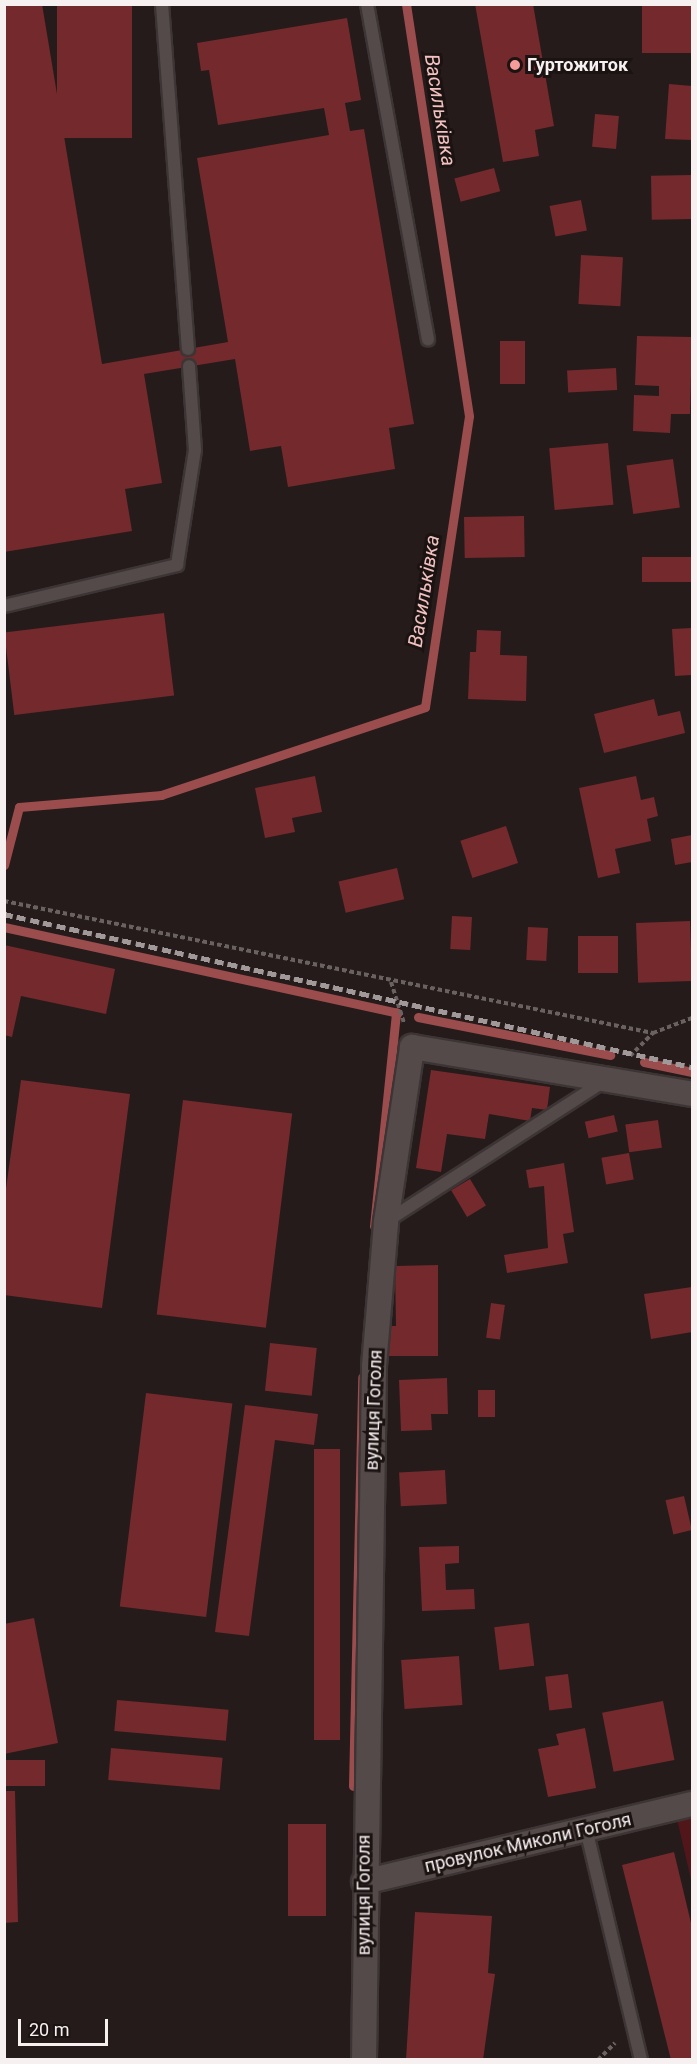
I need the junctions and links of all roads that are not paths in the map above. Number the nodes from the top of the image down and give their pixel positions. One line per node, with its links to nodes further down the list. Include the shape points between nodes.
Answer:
1 (162, 4): 4 (lane)
2 (367, 4): 3 (lane)
3 (428, 339)
4 (188, 349)
5 (189, 366): 6 (lane, via 195,450 177,565)
6 (4, 606)
7 (606, 1079): 8 (street); 9 (lane); 9 (street, вулиця Гоголя, via 412,1047)
8 (693, 1094)
9 (386, 1222): 12 (street, вулиця Гоголя, via 374,1366)
10 (693, 1804): 11 (street, провулок Миколи Гоголя)
11 (585, 1829): 12 (street, провулок Миколи Гоголя); 14 (lane)
12 (364, 1882): 13 (street, вулиця Гоголя)
13 (364, 2060)
14 (641, 2060)

